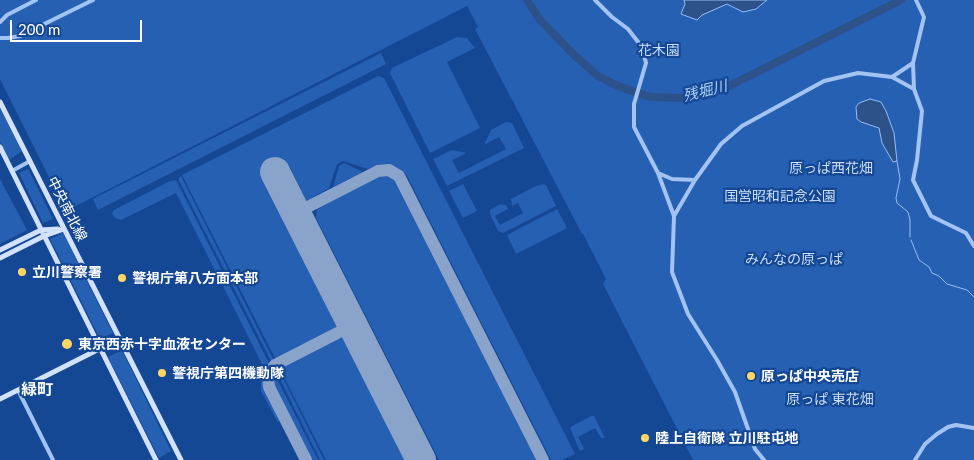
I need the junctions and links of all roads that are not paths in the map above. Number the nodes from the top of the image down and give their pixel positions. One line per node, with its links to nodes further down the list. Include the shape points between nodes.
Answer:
1 (36, 0): 5 (street)
2 (93, 0): 6 (street, via 20,36)
3 (595, 0): 14 (street, via 642,47 646,63 634,127)
4 (916, 1): 7 (street, via 924,17)
5 (0, 22)
6 (0, 38)
7 (913, 63): 8 (street); 9 (street)
8 (892, 77): 9 (street); 15 (street, via 858,73 824,81 742,126 721,144)
9 (914, 89): 20 (street, via 922,111 913,180 930,216 966,233)
10 (0, 102): 12 (main road, 中央南北線)
11 (0, 147): 13 (main road)
12 (30, 161): 13 (street); 17 (main road, 中央南北線)
13 (12, 170): 18 (main road)
14 (658, 173): 15 (street, via 672,179); 16 (street)
15 (695, 180): 16 (street)
16 (674, 216): 31 (street, via 672,272 675,281 688,314 735,392 755,449)
17 (64, 229): 18 (main road); 19 (main road); 23 (main road, 中央南北線)
18 (41, 230): 19 (main road); 21 (main road)
19 (44, 236): 22 (main road); 24 (main road)
20 (974, 246)
21 (0, 250)
22 (0, 258)
23 (119, 339): 24 (main road); 28 (main road, 中央南北線)
24 (100, 348): 25 (main road); 30 (main road)
25 (18, 390): 26 (main road); 29 (street)
26 (0, 399)
27 (974, 428): 32 (street, via 948,427 925,444)
28 (179, 459)
29 (52, 460)
30 (156, 460)
31 (764, 460)
32 (915, 460)

